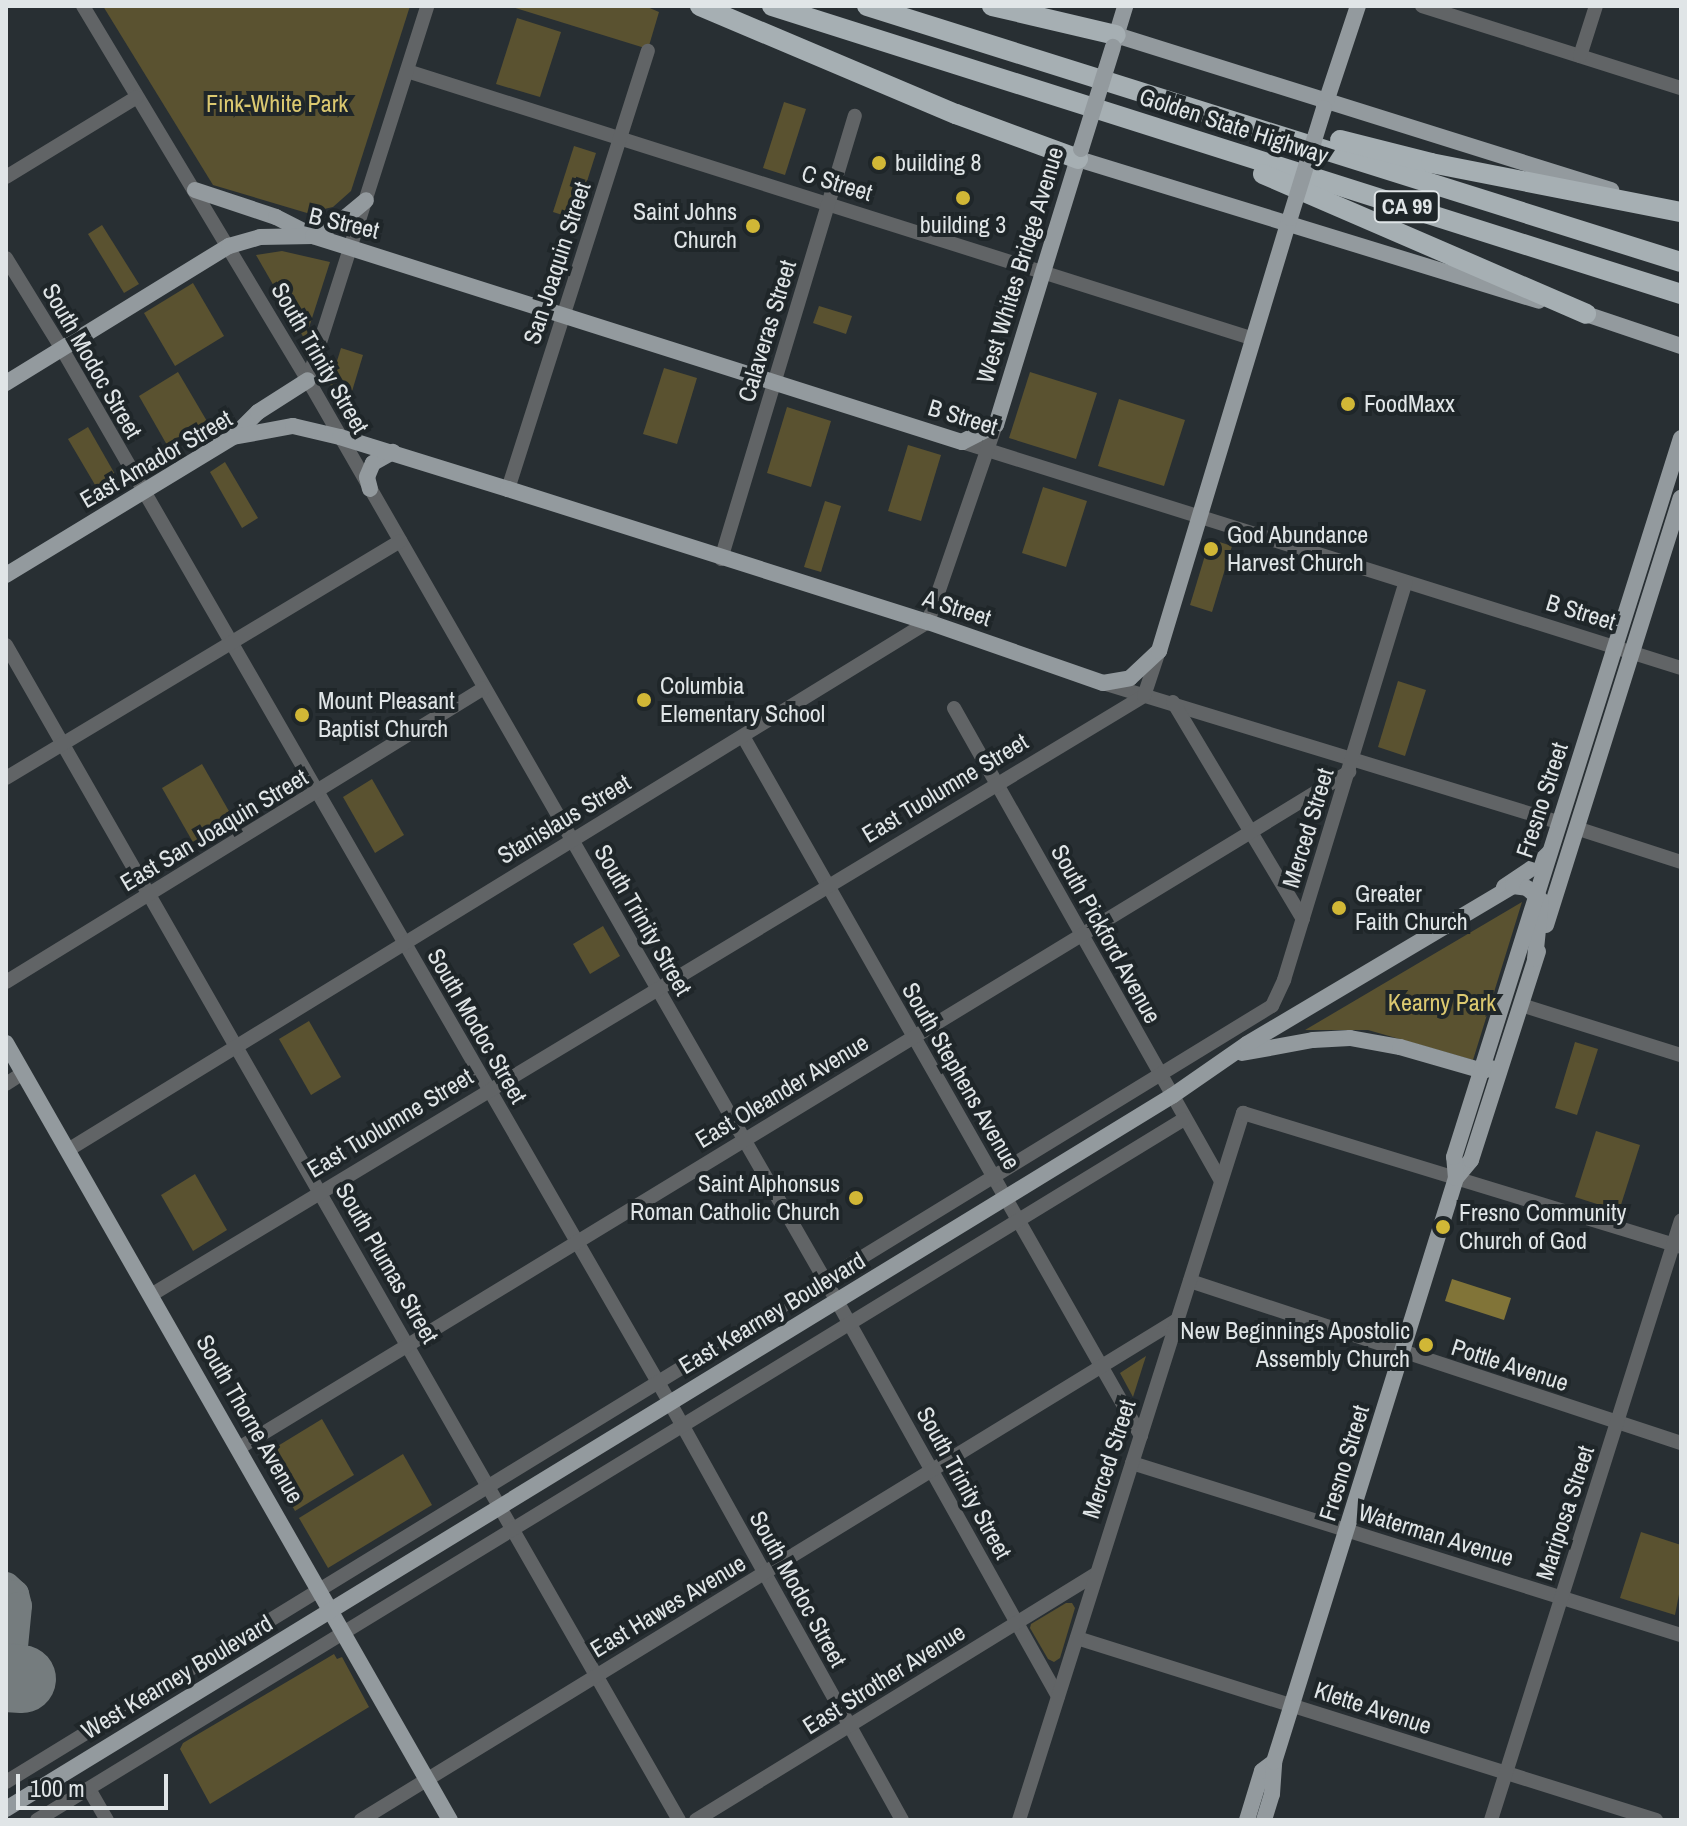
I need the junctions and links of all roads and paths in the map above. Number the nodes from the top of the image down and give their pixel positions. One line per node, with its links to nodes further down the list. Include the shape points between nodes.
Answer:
1 (83, 6): 17 (street, South Trinity Street)
2 (427, 6): 14 (street)
3 (700, 6): 22 (highway, via 956,114)
4 (772, 6): 20 (highway, Golden State Highway / CA 99)
5 (867, 6): 15 (highway, Golden State Highway / CA 99)
6 (992, 6): 11 (highway)
7 (1125, 6): 11 (main road)
8 (1358, 6): 18 (main road)
9 (1422, 6): 13 (street)
10 (1596, 6): 13 (street)
11 (1115, 41): 18 (main road); 22 (main road, West Whites Bridge Avenue, bridge)
12 (648, 51): 21 (street, San Joaquin Street)
13 (1580, 56): 16 (street)
14 (407, 71): 21 (street, C Street); 25 (street)
15 (1135, 88): 27 (highway, via 1431,163); 33 (highway, Golden State Highway / CA 99)
16 (1681, 88)
17 (137, 97): 23 (street); 24 (street, South Trinity Street)
18 (1326, 105): 27 (main road); 28 (main road, bridge)
19 (855, 116): 26 (street, Calaveras Street)
20 (1133, 121): 35 (highway, Golden State Highway / CA 99); 37 (highway)
21 (620, 138): 26 (street, C Street); 36 (street, San Joaquin Street)
22 (1079, 154): 28 (main road); 34 (main road, West Whites Bridge Avenue)
23 (6, 177)
24 (195, 190): 29 (main road, via 276,217); 30 (street, South Trinity Street)
25 (366, 200): 29 (main road); 31 (street)
26 (829, 204): 34 (street, C Street); 43 (street, Calaveras Street)
27 (1681, 212)
28 (1289, 221): 37 (main road); 38 (main road)
29 (313, 236): 30 (main road, B Street, via 260,237); 31 (main road, B Street)
30 (229, 246): 40 (main road, B Street); 41 (street, South Trinity Street)
31 (351, 247): 36 (main road, B Street); 41 (street)
32 (6, 258): 40 (street, South Modoc Street)
33 (1681, 262)
34 (1042, 271): 38 (street, C Street); 44 (main road, West Whites Bridge Avenue)
35 (1681, 294)
36 (564, 313): 43 (main road, B Street); 53 (street, San Joaquin Street)
37 (1586, 314): 39 (main road)
38 (1254, 339): 56 (main road)
39 (1681, 346)
40 (62, 349): 42 (main road, B Street); 54 (street, South Modoc Street)
41 (308, 380): 45 (main road, via 258,412); 46 (street, South Trinity Street)
42 (6, 383)
43 (774, 383): 48 (main road, B Street); 58 (street, Calaveras Street)
44 (996, 425): 48 (main road); 49 (street, West Whites Bridge Avenue)
45 (233, 437): 46 (main road, East Amador Street, via 293,426); 54 (main road, East Amador Street)
46 (340, 437): 50 (main road, A Street); 52 (street, South Trinity Street)
47 (1681, 438): 51 (main road, Fresno Street)
48 (962, 442): 49 (street, B Street)
49 (987, 449): 56 (street, B Street); 61 (street)
50 (393, 452): 52 (main road, via 373,463 367,477); 53 (main road, A Street)
51 (1676, 470): 64 (main road, Fresno Street)
52 (370, 489): 57 (street, South Trinity Street)
53 (508, 489): 58 (main road, A Street)
54 (143, 492): 59 (main road, East Amador Street); 62 (street, South Modoc Street)
55 (1681, 498): 66 (main road, Fresno Street)
56 (1199, 514): 60 (street, B Street); 65 (main road)
57 (400, 541): 62 (street); 69 (street, South Trinity Street)
58 (721, 559): 61 (main road, A Street)
59 (6, 575)
60 (1406, 582): 64 (street, B Street); 75 (street, Merced Street)
61 (928, 622): 68 (main road, A Street); 73 (street, Stanislaus Street)
62 (229, 642): 74 (street); 78 (street, South Modoc Street)
63 (6, 645): 74 (street, South Plumas Street)
64 (1614, 647): 66 (street, B Street); 79 (main road, Fresno Street)
65 (1159, 651): 68 (main road, via 1130,678); 70 (street)
66 (1631, 652): 67 (street, B Street); 79 (main road, Fresno Street)
67 (1681, 668)
68 (1103, 683): 70 (street, A Street)
69 (484, 688): 78 (street, East San Joaquin Street); 81 (street, South Trinity Street)
70 (1144, 696): 71 (street, A Street); 77 (street, East Tuolumne Street)
71 (1173, 702): 75 (street, A Street); 80 (street)
72 (954, 708): 77 (street, South Pickford Avenue)
73 (744, 738): 81 (street, Stanislaus Street); 84 (street, South Stephens Avenue)
74 (62, 743): 76 (street); 86 (street, South Plumas Street)
75 (1351, 766): 79 (street, A Street); 80 (street, East Oleander Avenue); 88 (street, Merced Street)
76 (6, 778)
77 (997, 785): 84 (street, East Tuolumne Street); 89 (street, South Pickford Avenue)
78 (317, 793): 86 (street, East San Joaquin Street); 90 (street, South Modoc Street)
79 (1568, 826): 82 (main road, Fresno Street); 83 (street, A Street); 91 (main road, Fresno Street)
80 (1248, 832): 88 (street); 89 (street, East Oleander Avenue)
81 (573, 842): 90 (street, Stanislaus Street); 93 (street, South Trinity Street)
82 (1551, 850): 85 (main road, Fresno Street); 87 (main road)
83 (1681, 862)
84 (828, 887): 93 (street, East Tuolumne Street); 95 (street, South Stephens Avenue)
85 (1537, 894): 87 (main road, East Kearney Boulevard, via 1513,886); 91 (main road, via 1542,908); 101 (main road, Fresno Street)
86 (150, 895): 92 (street, East San Joaquin Street); 97 (street, South Plumas Street)
87 (1473, 907): 98 (main road, East Kearney Boulevard)
88 (1303, 919): 103 (street, Merced Street, via 1277,998 1265,1011)
89 (1082, 935): 95 (street, East Oleander Avenue); 103 (street, South Pickford Avenue)
90 (404, 945): 97 (street, Stanislaus Street); 105 (street, South Modoc Street)
91 (1535, 959): 94 (main road, Fresno Street)
92 (6, 982)
93 (658, 990): 105 (street, East Tuolumne Street); 108 (street, South Trinity Street)
94 (1521, 1005): 99 (street); 100 (main road, Fresno Street)
95 (914, 1037): 108 (street, East Oleander Avenue); 110 (street, South Stephens Avenue)
96 (6, 1043): 102 (main road, South Thorne Avenue)
97 (237, 1047): 109 (street, Stanislaus Street); 113 (street, South Plumas Street)
98 (1236, 1055): 101 (main road, East Kearney Boulevard, via 1292,1042 1350,1038); 106 (main road, East Kearney Boulevard)
99 (1681, 1055)
100 (1503, 1061): 101 (main road); 111 (main road, Fresno Street, via 1471,1160)
101 (1483, 1071): 111 (main road, Fresno Street, via 1454,1157)
102 (23, 1073): 104 (street); 109 (main road, South Thorne Avenue)
103 (1161, 1075): 106 (street, South Pickford Avenue); 110 (street, East Kearney Boulevard)
104 (6, 1084)
105 (490, 1091): 113 (street, East Tuolumne Street); 117 (street, South Modoc Street)
106 (1172, 1096): 107 (street, South Pickford Avenue); 114 (main road, East Kearney Boulevard)
107 (1184, 1119): 112 (street, South Pickford Avenue); 115 (street, East Kearney Boulevard)
108 (744, 1140): 117 (street, East Oleander Avenue); 119 (street, South Trinity Street)
109 (68, 1150): 121 (main road, South Thorne Avenue)
110 (994, 1178): 114 (street, South Stephens Avenue); 119 (street, East Kearney Boulevard)
111 (1456, 1178): 112 (street, Merced Street, via 1243,1113); 118 (street); 126 (main road, Fresno Street)
112 (1221, 1181): 120 (street, Merced Street)
113 (321, 1193): 121 (street, East Tuolumne Street); 125 (street, South Plumas Street)
114 (1005, 1198): 115 (street, South Stephens Avenue); 122 (main road, East Kearney Boulevard)
115 (1018, 1220): 124 (street, East Kearney Boulevard); 127 (street, South Stephens Avenue)
116 (1681, 1220): 118 (street, Mariposa Street)
117 (577, 1242): 125 (street, East Oleander Avenue); 128 (street, South Modoc Street)
118 (1677, 1246): 130 (street, Mariposa Street)
119 (825, 1281): 122 (street, South Trinity Street); 128 (street, East Kearney Boulevard)
120 (1190, 1281): 123 (street, Merced Street); 126 (street, Pottle Avenue)
121 (151, 1295): 134 (main road, South Thorne Avenue)
122 (837, 1301): 124 (street, South Trinity Street); 129 (main road, East Kearney Boulevard)
123 (1177, 1320): 127 (street, East Hawes Avenue); 132 (street, Merced Street)
124 (849, 1324): 131 (street, East Kearney Boulevard); 136 (street, South Trinity Street)
125 (409, 1344): 134 (street, East Oleander Avenue); 137 (street, South Plumas Street)
126 (1404, 1353): 130 (street, Pottle Avenue); 140 (main road, Fresno Street)
127 (1101, 1366): 132 (street, South Stephens Avenue); 136 (street, East Hawes Avenue)
128 (658, 1383): 129 (street, South Modoc Street); 137 (street, East Kearney Boulevard)
129 (670, 1403): 131 (street, South Modoc Street); 138 (main road, East Kearney Boulevard)
130 (1617, 1423): 133 (street, Pottle Avenue); 144 (street, Mariposa Street)
131 (683, 1426): 139 (street, East Kearney Boulevard); 141 (street, South Modoc Street)
132 (1141, 1436): 135 (street, Merced Street)
133 (1681, 1443)
134 (239, 1448): 143 (main road, South Thorne Avenue)
135 (1132, 1463): 140 (street, Waterman Avenue); 142 (street, Merced Street)
136 (931, 1470): 141 (street, East Hawes Avenue); 146 (street, South Trinity Street)
137 (490, 1485): 138 (street, South Plumas Street); 143 (street, East Kearney Boulevard)
138 (502, 1506): 139 (street, South Plumas Street); 145 (main road, East Kearney Boulevard)
139 (515, 1528): 147 (street, East Kearney Boulevard); 150 (street, South Plumas Street)
140 (1348, 1531): 144 (street, Waterman Avenue); 152 (main road, Fresno Street)
141 (764, 1573): 150 (street, East Hawes Avenue); 153 (street, South Modoc Street)
142 (1095, 1575): 146 (street, East Strother Avenue); 149 (street, Merced Street)
143 (320, 1589): 145 (main road, South Thorne Avenue); 157 (street, West Kearney Boulevard)
144 (1562, 1598): 148 (street, Waterman Avenue); 155 (street, Mariposa Street)
145 (332, 1610): 147 (main road, South Thorne Avenue); 159 (main road, West Kearney Boulevard)
146 (1017, 1623): 151 (street, South Trinity Street); 153 (street, East Strother Avenue)
147 (345, 1632): 156 (main road, South Thorne Avenue); 158 (street, West Kearney Boulevard)
148 (1681, 1635)
149 (1077, 1638): 151 (street, Merced Street); 152 (street, Klette Avenue)
150 (597, 1675): 156 (street, East Hawes Avenue); 165 (street, South Plumas Street)
151 (1058, 1696): 160 (street, Merced Street)
152 (1293, 1706): 154 (main road, Fresno Street); 155 (street, Klette Avenue)
153 (849, 1726): 166 (street, East Strother Avenue); 167 (street, South Modoc Street)
154 (1274, 1762): 168 (main road, Fresno Street, via 1262,1771); 169 (main road, Fresno Street)
155 (1506, 1773): 170 (street, Mariposa Street); 171 (street, Klette Avenue)
156 (427, 1779): 163 (street, East Hawes Avenue); 164 (main road, South Thorne Avenue)
157 (6, 1782)
158 (89, 1789): 161 (street, West Kearney Boulevard); 162 (street)
159 (6, 1809)
160 (1021, 1819)
161 (37, 1820)
162 (107, 1820)
163 (361, 1820)
164 (450, 1820)
165 (679, 1820)
166 (696, 1820)
167 (902, 1820)
168 (1247, 1820)
169 (1264, 1820)
170 (1491, 1820)
171 (1656, 1820)

